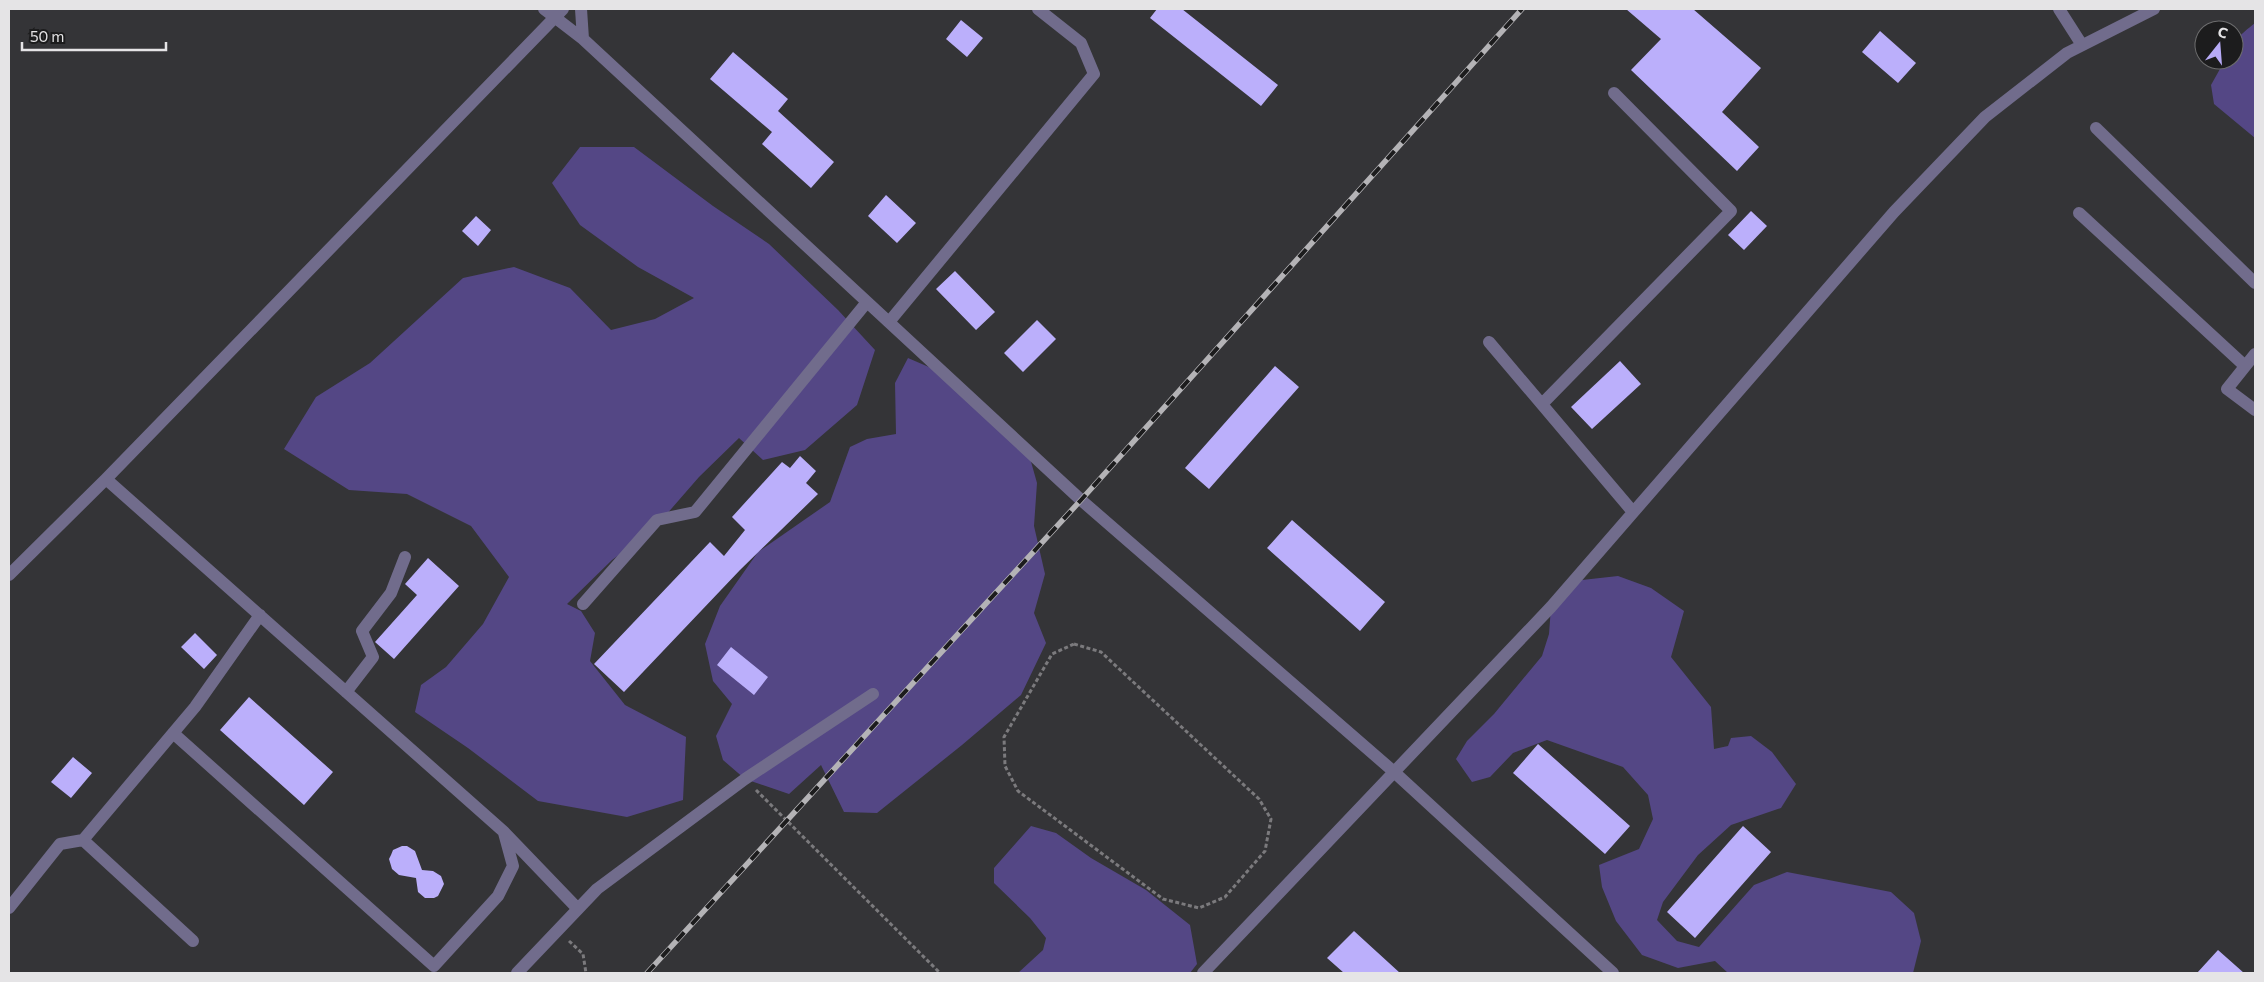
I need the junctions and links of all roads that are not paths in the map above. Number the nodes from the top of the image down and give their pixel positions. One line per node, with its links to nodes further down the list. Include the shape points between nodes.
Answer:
1 (544, 9): 6 (street)
2 (580, 9): 7 (street)
3 (1038, 9): 14 (street, via 1081,43 1094,74)
4 (2060, 9): 8 (street)
5 (2154, 9): 8 (street)
6 (559, 12): 7 (street); 20 (street)
7 (584, 39): 13 (street)
8 (2082, 45): 21 (street, via 1985,116 1894,212)
9 (1614, 93): 18 (street, via 1730,211)
10 (2096, 128): 12 (street)
11 (2078, 213): 17 (street)
12 (2255, 283)
13 (867, 302): 14 (street); 24 (street, via 694,512 657,520)
14 (889, 322): 29 (street, via 1081,500)
15 (1489, 342): 18 (street)
16 (2255, 354): 17 (street)
17 (2245, 366): 19 (street, via 2227,389)
18 (1542, 404): 21 (street)
19 (2255, 410)
20 (106, 480): 23 (street); 25 (street)
21 (1633, 512): 29 (street, via 1551,607)
22 (405, 557): 26 (street, via 391,593 362,631 373,657)
23 (9, 575)
24 (583, 604)
25 (260, 616): 26 (street); 28 (street)
26 (346, 692): 30 (street)
27 (873, 694): 33 (street, via 745,780 597,889)
28 (173, 733): 31 (street); 35 (street)
29 (1394, 771): 37 (street); 38 (street)
30 (503, 831): 33 (street); 35 (street, via 512,866 498,896)
31 (83, 840): 32 (street, via 60,844); 34 (street)
32 (9, 908)
33 (578, 909): 36 (street)
34 (193, 941)
35 (431, 970)
36 (517, 973)
37 (1203, 973)
38 (1613, 973)

